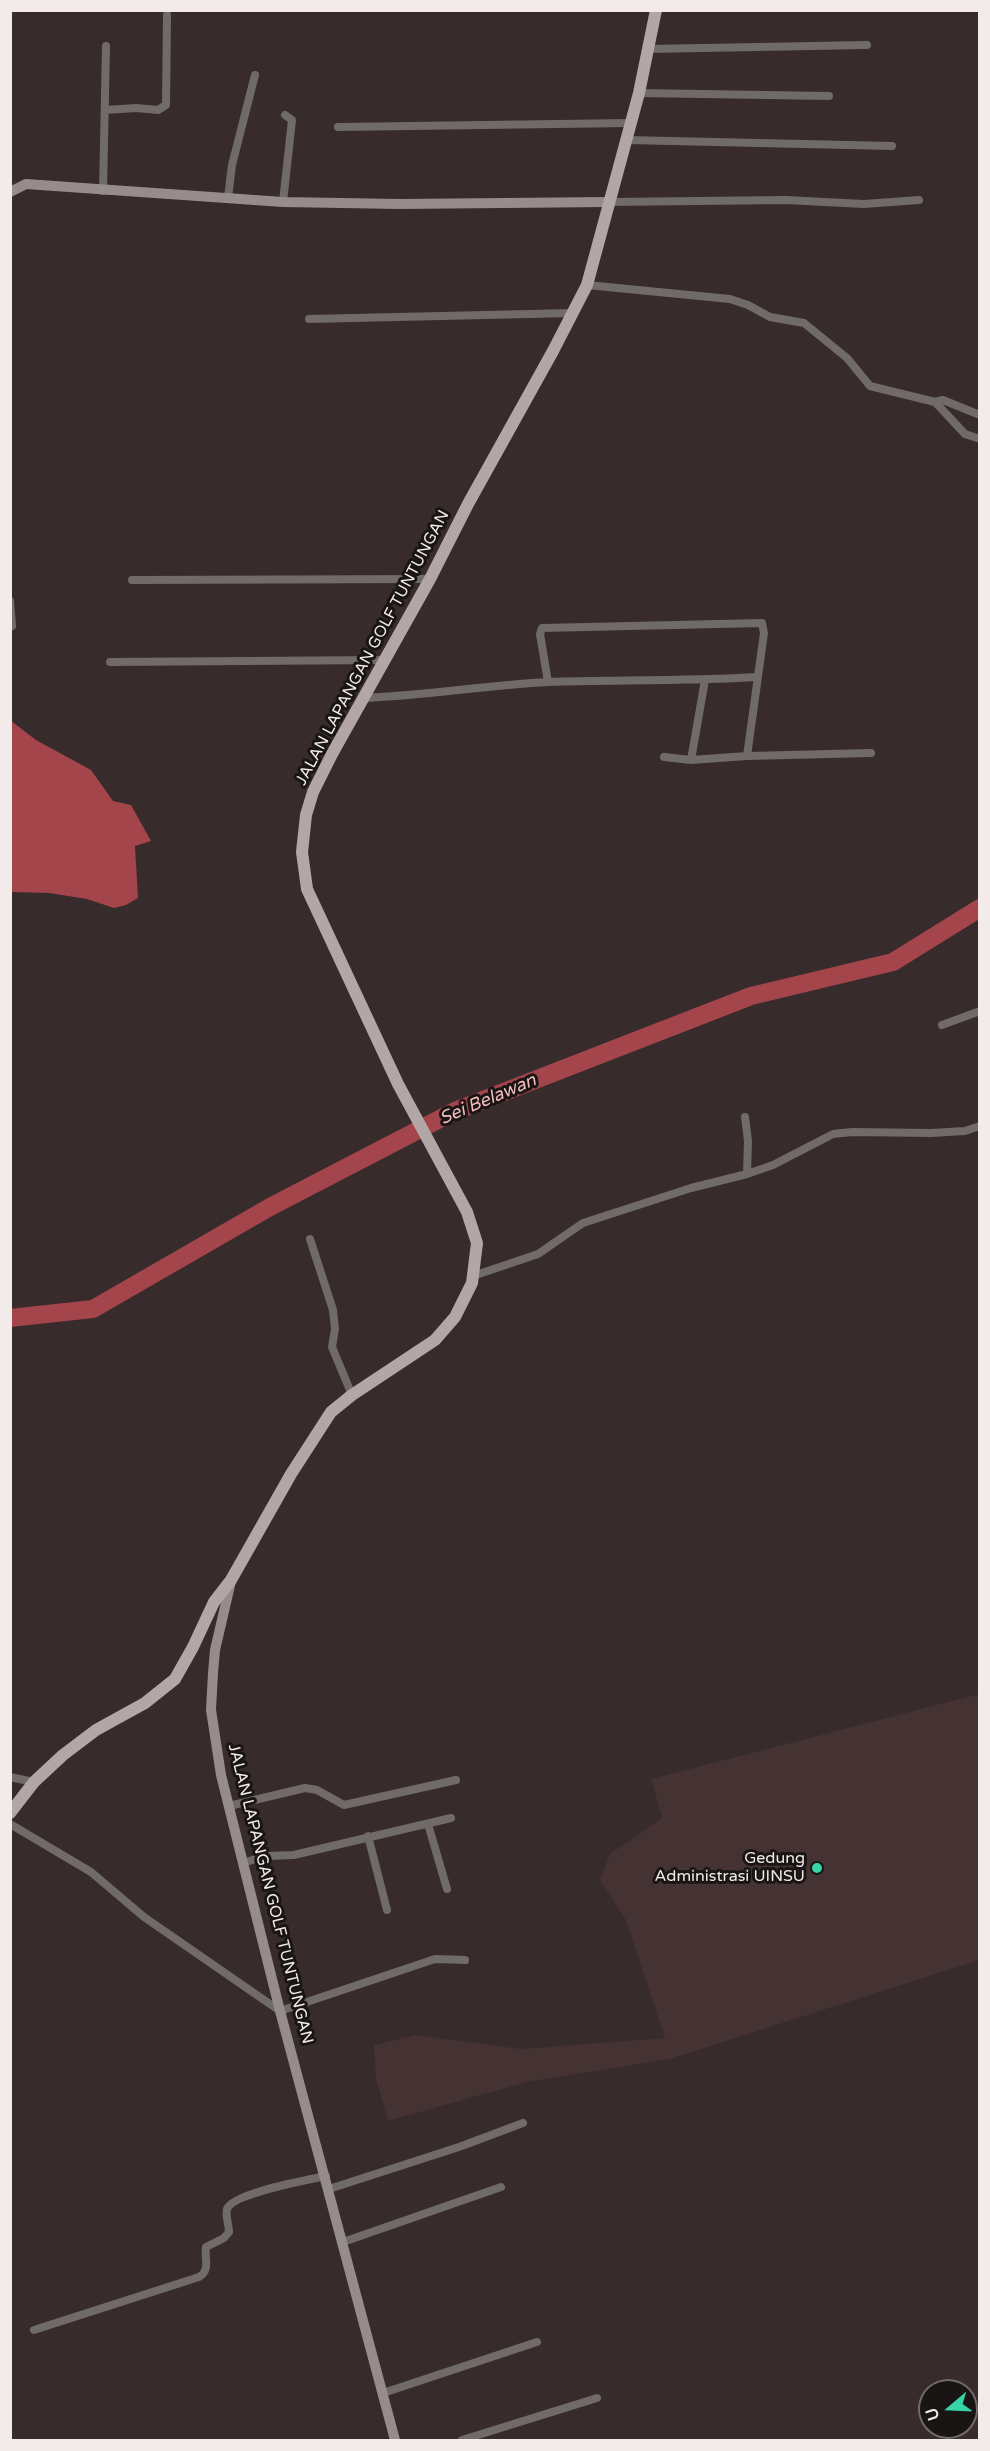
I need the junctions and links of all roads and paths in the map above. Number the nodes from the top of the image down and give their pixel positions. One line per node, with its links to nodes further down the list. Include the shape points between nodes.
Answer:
1 (656, 10): 5 (main road, JALAN LAPANGAN GOLF TUNTUNGAN)
2 (167, 15): 9 (street, via 166,105 158,110)
3 (867, 45): 5 (street)
4 (106, 46): 9 (street)
5 (647, 49): 7 (main road, JALAN LAPANGAN GOLF TUNTUNGAN)
6 (255, 75): 17 (street, via 232,165)
7 (639, 93): 8 (street); 11 (main road, JALAN LAPANGAN GOLF TUNTUNGAN)
8 (829, 96)
9 (105, 110): 15 (street)
10 (285, 115): 19 (street, via 292,120)
11 (630, 123): 12 (street); 13 (main road, JALAN LAPANGAN GOLF TUNTUNGAN)
12 (338, 127)
13 (626, 140): 14 (street); 20 (main road, JALAN LAPANGAN GOLF TUNTUNGAN)
14 (892, 146)
15 (103, 191): 16 (street, via 26,184); 17 (street)
16 (10, 192)
17 (228, 198): 19 (street)
18 (919, 200): 20 (street, via 864,204 786,200)
19 (283, 202): 20 (street)
20 (609, 202): 21 (main road, JALAN LAPANGAN GOLF TUNTUNGAN)
21 (586, 285): 22 (main road, JALAN LAPANGAN GOLF TUNTUNGAN); 24 (street, via 730,299 771,317 804,323 847,358 870,386)
22 (573, 313): 23 (street); 27 (main road, JALAN LAPANGAN GOLF TUNTUNGAN)
23 (309, 319)
24 (935, 402): 25 (street, via 942,400); 26 (street, via 964,435)
25 (980, 415)
26 (980, 439)
27 (430, 579): 28 (street); 31 (main road, JALAN LAPANGAN GOLF TUNTUNGAN)
28 (132, 580)
29 (10, 601): 30 (street)
30 (12, 626)
31 (383, 660): 32 (street); 36 (main road, JALAN LAPANGAN GOLF TUNTUNGAN)
32 (110, 662)
33 (758, 677): 34 (street); 35 (street, via 763,626 746,622 542,628); 38 (street)
34 (705, 680): 35 (street); 40 (street)
35 (548, 682): 36 (street)
36 (362, 698): 47 (main road, JALAN LAPANGAN GOLF TUNTUNGAN, via 313,792 306,815 304,874 312,903 398,1084 467,1212 475,1233)
37 (871, 753): 38 (street)
38 (747, 756): 40 (street)
39 (664, 757): 40 (street)
40 (691, 760)
41 (980, 1011): 42 (street)
42 (942, 1025)
43 (745, 1117): 45 (street)
44 (980, 1126): 45 (street, via 931,1133 840,1132)
45 (747, 1174): 47 (street, via 583,1223 538,1254)
46 (310, 1239): 48 (street, via 336,1322 332,1347)
47 (474, 1276): 48 (main road, JALAN LAPANGAN GOLF TUNTUNGAN, via 455,1317 435,1340)
48 (352, 1395): 49 (main road, JALAN LAPANGAN GOLF TUNTUNGAN, via 331,1412)
49 (231, 1580): 52 (main road, via 214,1602 175,1679 145,1703 83,1739); 53 (street, JALAN LAPANGAN GOLF TUNTUNGAN, via 215,1650 211,1710)
50 (10, 1777): 52 (street)
51 (456, 1780): 53 (street, via 344,1805 305,1788)
52 (34, 1782): 54 (main road)
53 (229, 1806): 59 (street, JALAN LAPANGAN GOLF TUNTUNGAN)
54 (10, 1813)
55 (451, 1818): 57 (street)
56 (10, 1824): 63 (street, via 91,1872 144,1917)
57 (428, 1824): 58 (street); 60 (street)
58 (368, 1836): 59 (street); 61 (street)
59 (243, 1863): 63 (street, JALAN LAPANGAN GOLF TUNTUNGAN)
60 (447, 1889)
61 (387, 1910)
62 (465, 1960): 63 (street, via 435,1959)
63 (280, 2011): 65 (street, JALAN LAPANGAN GOLF TUNTUNGAN)
64 (523, 2123): 67 (street)
65 (326, 2176): 67 (street, JALAN LAPANGAN GOLF TUNTUNGAN); 69 (street, via 249,2194 231,2204 227,2212 229,2232 206,2247 207,2268 199,2277)
66 (501, 2187): 68 (street)
67 (329, 2189): 68 (street, JALAN LAPANGAN GOLF TUNTUNGAN)
68 (343, 2242): 71 (street, JALAN LAPANGAN GOLF TUNTUNGAN)
69 (34, 2330)
70 (537, 2342): 71 (street)
71 (383, 2393): 73 (street, JALAN LAPANGAN GOLF TUNTUNGAN)
72 (597, 2398): 74 (street)
73 (395, 2440)
74 (462, 2440)

